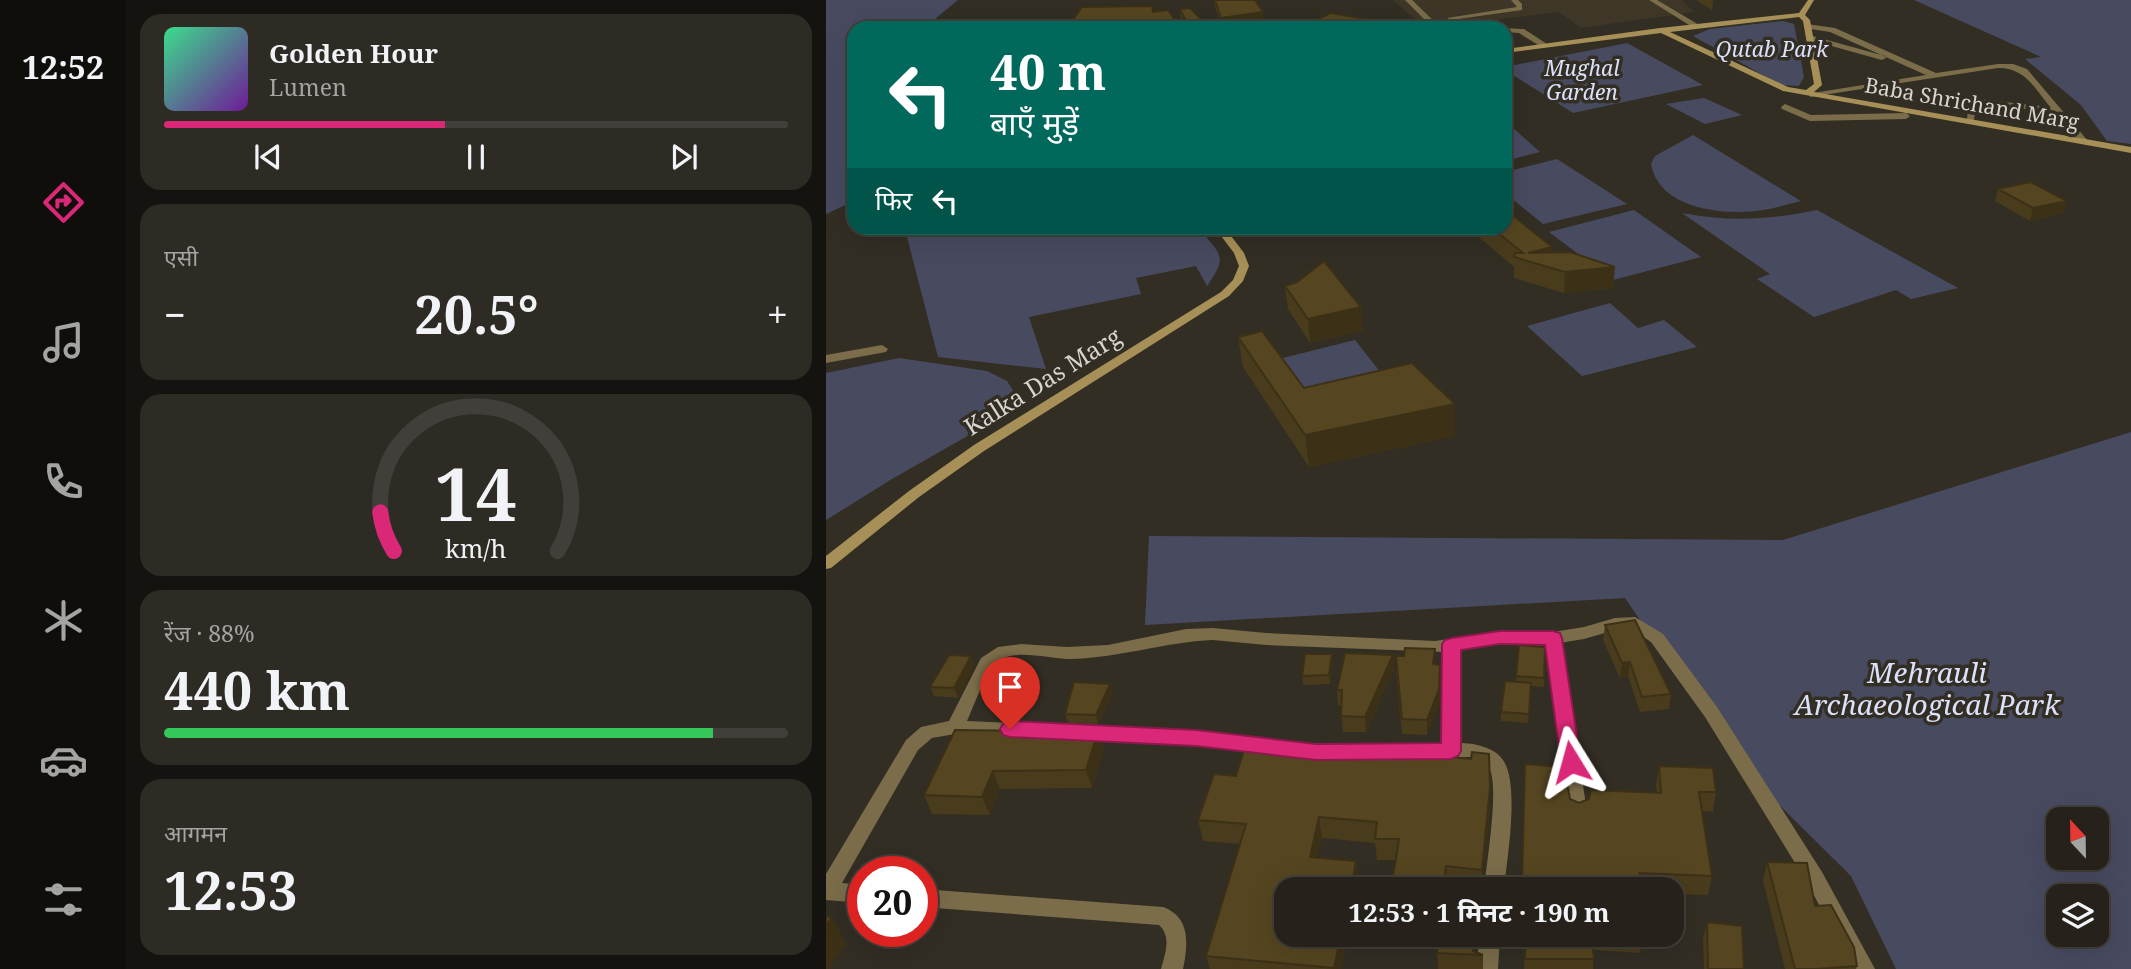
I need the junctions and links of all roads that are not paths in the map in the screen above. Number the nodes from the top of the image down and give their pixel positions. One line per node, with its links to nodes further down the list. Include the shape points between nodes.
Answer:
1 (1408, 0): 7 (street)
2 (1514, 0): 6 (street, via 1520,9)
3 (1652, 0): 8 (street)
4 (1811, 0): 5 (street)
5 (1801, 15): 8 (street); 9 (street)
6 (1451, 18)
7 (1430, 21)
8 (1697, 26): 11 (street)
9 (1807, 26): 12 (street); 15 (street, via 1832,30)
10 (1512, 30): 13 (street)
11 (1660, 30): 13 (street); 17 (street, Baba Shrichand Marg, via 1777,85)
12 (1809, 37): 15 (street, via 1873,58); 17 (street, via 1818,85)
13 (1546, 46): 14 (street)
14 (1512, 50)
15 (1894, 57): 16 (street)
16 (1935, 75): 17 (street); 18 (street, via 1998,66 2018,68)
17 (1814, 95): 19 (street, via 1785,107 1810,118); 20 (street, Baba Shrichand Marg)
18 (2058, 110): 20 (street, via 1978,101 1972,104); 21 (street)
19 (1906, 116)
20 (1969, 120): 21 (street, Baba Shrichand Marg)
21 (2084, 141): 22 (street, Baba Shrichand Marg)
22 (2131, 150)
23 (1225, 235): 26 (street, Kalka Das Marg, via 1244,266 1225,294 979,448)
24 (882, 349): 25 (street)
25 (826, 359)
26 (826, 564)
27 (1553, 638): 28 (street, via 1500,637); 31 (street); 39 (street, via 1635,623 1657,638 1784,825)
28 (1452, 644): 29 (street, via 1435,647 1213,634 1108,651 998,653 987,662); 30 (street)
29 (955, 727): 30 (street, via 1196,738 1316,752); 33 (street, via 927,732 912,745)
30 (1451, 751): 32 (street, via 1470,750 1497,765 1502,799)
31 (1578, 812)
32 (1495, 877)
33 (826, 890): 34 (street)
34 (847, 892)
35 (938, 899): 37 (street, via 1163,916 1177,931)
36 (1489, 947): 38 (street)
37 (1172, 969)
38 (1487, 969)
39 (1864, 969)

